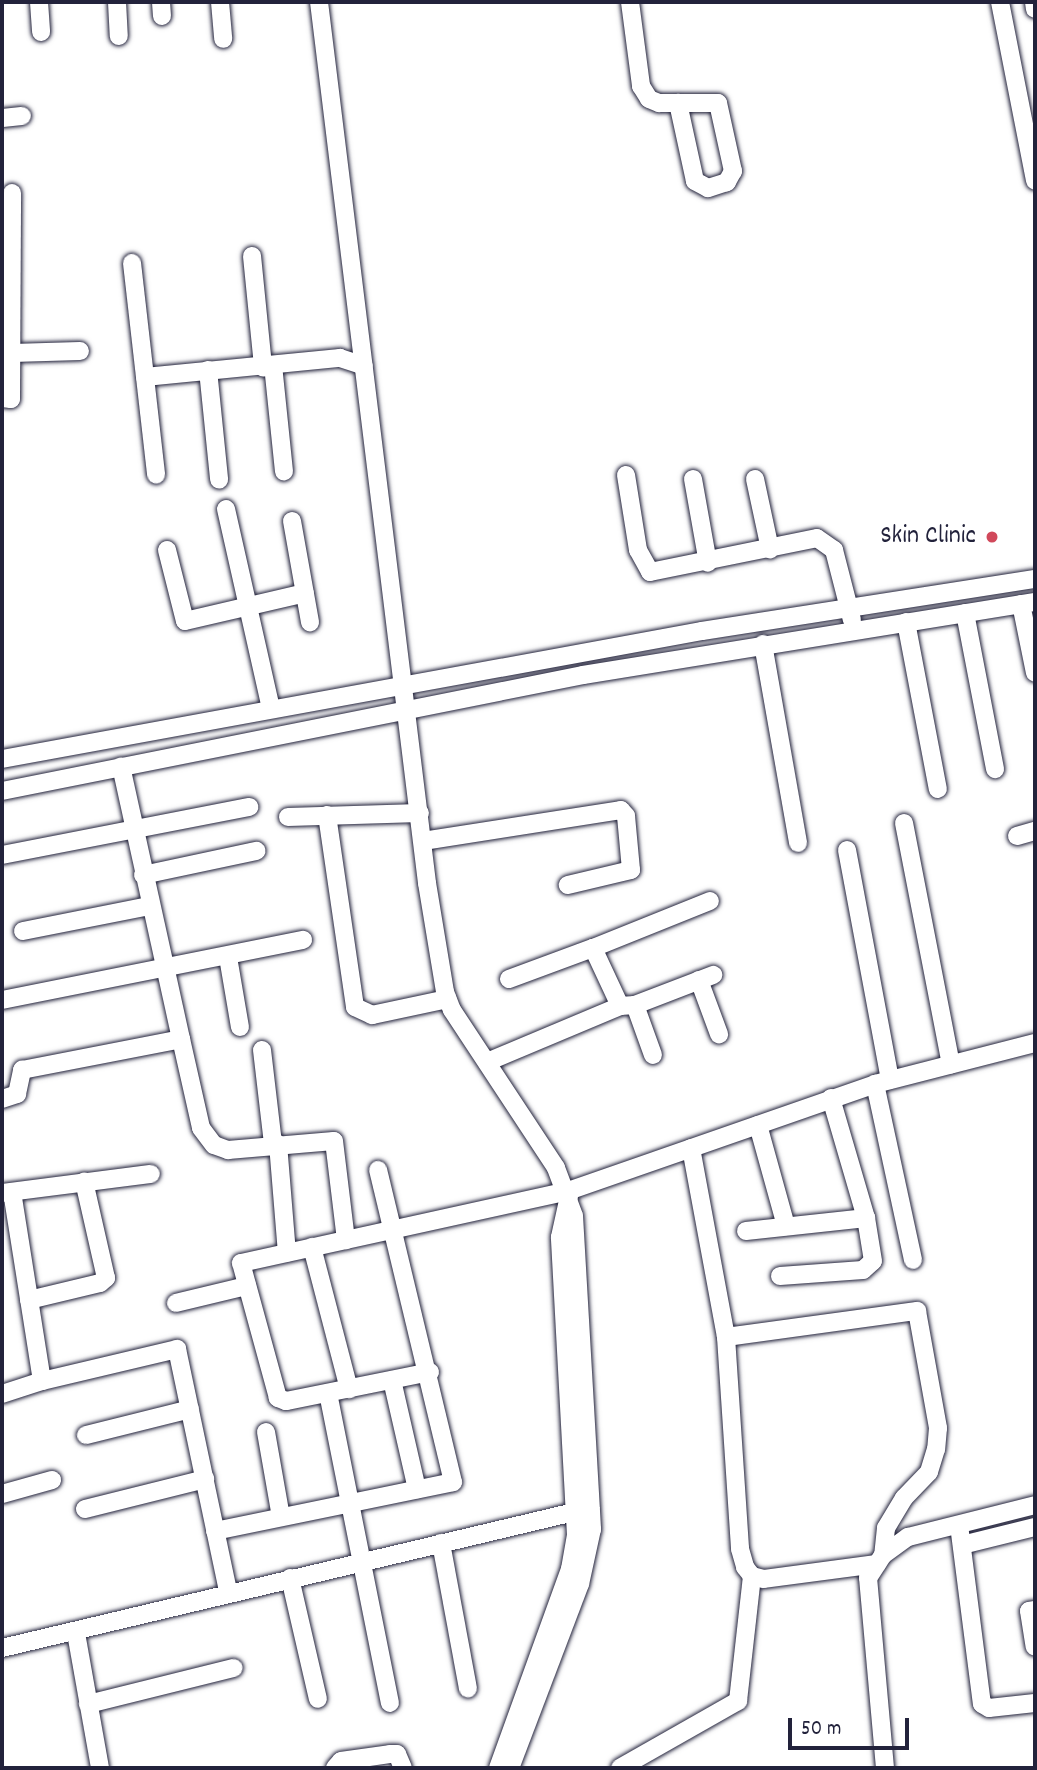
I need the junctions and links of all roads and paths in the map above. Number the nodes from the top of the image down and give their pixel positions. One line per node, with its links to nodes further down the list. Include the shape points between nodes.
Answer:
1 (39, 2): 7 (street)
2 (117, 2): 8 (street)
3 (220, 2): 9 (street)
4 (319, 2): 21 (street)
5 (630, 2): 10 (street, via 641,86 649,99)
6 (1000, 2): 13 (street)
7 (41, 32)
8 (119, 36)
9 (223, 39)
10 (678, 103): 10 (street, via 695,181 708,188 727,182 733,171 718,103)
11 (22, 116): 12 (street)
12 (2, 118)
13 (1032, 148): 14 (street)
14 (1035, 181)
15 (12, 193): 19 (street)
16 (252, 256): 20 (street)
17 (132, 263): 23 (street)
18 (80, 351): 19 (street)
19 (12, 353): 24 (street, via 11,399)
20 (268, 366): 21 (street, via 340,358); 22 (street); 25 (street)
21 (364, 366): 47 (street)
22 (208, 370): 23 (street); 28 (street)
23 (145, 377): 26 (street)
24 (2, 398)
25 (284, 471)
26 (156, 475)
27 (626, 475): 35 (street, via 642,564 660,574)
28 (219, 479)
29 (692, 479): 35 (street)
30 (755, 479): 33 (street)
31 (226, 509): 39 (street)
32 (292, 521): 37 (street)
33 (770, 549): 35 (street); 40 (street, via 817,538 828,542)
34 (167, 550): 39 (street, via 185,621)
35 (708, 563)
36 (1035, 579): 40 (street)
37 (305, 593): 39 (street); 42 (street)
38 (1028, 603): 41 (street); 46 (street)
39 (249, 607): 48 (street)
40 (850, 608): 44 (street); 47 (street)
41 (965, 613): 43 (street); 52 (street)
42 (310, 622)
43 (906, 622): 44 (street); 53 (street)
44 (854, 630): 45 (street)
45 (763, 644): 49 (street); 64 (street)
46 (1035, 673)
47 (403, 686): 48 (street); 49 (street)
48 (271, 708): 50 (street)
49 (405, 708): 51 (street); 56 (street)
50 (2, 759)
51 (121, 768): 54 (street); 60 (street)
52 (995, 769)
53 (938, 789)
54 (2, 791)
55 (248, 807): 60 (street)
56 (419, 813): 57 (street); 63 (street)
57 (327, 815): 58 (street); 78 (street, via 355,1007 372,1015)
58 (288, 817)
59 (904, 823): 88 (street)
60 (132, 828): 67 (street); 68 (street)
61 (1035, 831): 62 (street)
62 (1017, 836)
63 (423, 841): 69 (street, via 621,810 626,816 631,870); 78 (street)
64 (798, 842)
65 (847, 850): 89 (street)
66 (256, 851): 68 (street)
67 (2, 855)
68 (143, 875): 71 (street)
69 (568, 885)
70 (709, 901): 74 (street)
71 (149, 906): 72 (street); 76 (street)
72 (23, 931)
73 (303, 940): 75 (street)
74 (593, 948): 77 (street); 80 (street)
75 (228, 957): 76 (street); 81 (street)
76 (166, 971): 79 (street); 83 (street)
77 (509, 979)
78 (447, 999): 87 (street)
79 (2, 1000)
80 (627, 1006): 82 (street, via 706,977); 86 (street); 87 (street)
81 (240, 1027)
82 (719, 1034)
83 (181, 1039): 91 (street, via 22,1070 18,1094); 93 (street, via 206,1138 228,1150)
84 (1035, 1042): 88 (street)
85 (262, 1050): 93 (street)
86 (653, 1055)
87 (487, 1062): 99 (street)
88 (951, 1064): 89 (street)
89 (883, 1082): 90 (street); 107 (street)
90 (831, 1098): 92 (street); 100 (street)
91 (2, 1099)
92 (758, 1125): 94 (street); 101 (street)
93 (276, 1144): 104 (street, via 334,1141); 106 (street)
94 (691, 1148): 99 (street); 112 (street)
95 (379, 1170): 102 (street)
96 (151, 1174): 97 (street)
97 (84, 1181): 98 (street); 110 (street, via 106,1278)
98 (7, 1193): 110 (street)
99 (569, 1193): 102 (street); 129 (street)
100 (866, 1218): 101 (street); 108 (street, via 873,1261 863,1270)
101 (786, 1226): 103 (street)
102 (393, 1230): 104 (street); 113 (street)
103 (746, 1231)
104 (346, 1240): 105 (street)
105 (312, 1247): 106 (street); 116 (street)
106 (287, 1253): 109 (street, via 241,1263)
107 (913, 1260)
108 (780, 1276)
109 (247, 1286): 111 (street); 117 (street, via 278,1398 286,1401)
110 (29, 1300): 115 (street)
111 (176, 1303)
112 (726, 1337): 136 (street, via 917,1311 938,1428 936,1449 929,1472 904,1498 886,1528); 138 (street, via 740,1549)
113 (430, 1372): 114 (street); 124 (street, via 453,1482)
114 (392, 1380): 116 (street); 124 (street)
115 (42, 1381): 118 (street); 119 (street, via 177,1349)
116 (349, 1389): 117 (street)
117 (328, 1393): 126 (street)
118 (2, 1394)
119 (190, 1409): 121 (street); 122 (street)
120 (266, 1432): 130 (street)
121 (86, 1435)
122 (205, 1479): 128 (street); 133 (street)
123 (52, 1480): 125 (street)
124 (417, 1489): 126 (street)
125 (2, 1494)
126 (350, 1503): 130 (street); 137 (street)
127 (1035, 1505): 131 (street)
128 (85, 1509)
129 (584, 1511): 134 (street); 154 (street, via 570,1569); 155 (street, via 580,1584)
130 (281, 1517): 133 (street)
131 (959, 1525): 135 (street); 136 (street, via 908,1537)
132 (1035, 1527): 135 (street)
133 (215, 1531): 140 (street)
134 (441, 1544): 137 (street); 146 (street)
135 (962, 1545): 149 (street, via 982,1704 989,1708)
136 (880, 1560): 138 (street, via 764,1579); 157 (street, via 868,1578)
137 (362, 1562): 139 (street); 148 (street)
138 (752, 1576): 156 (street, via 738,1701)
139 (290, 1578): 140 (street); 147 (street)
140 (228, 1592): 142 (street)
141 (1035, 1610): 143 (street, via 1029,1611)
142 (76, 1633): 144 (street); 150 (street)
143 (1035, 1647)
144 (2, 1648)
145 (234, 1668): 150 (street)
146 (468, 1689)
147 (318, 1699)
148 (390, 1703)
149 (1035, 1703)
150 (88, 1704): 151 (street)
151 (100, 1768)
152 (335, 1768): 153 (street, via 341,1761 397,1754)
153 (403, 1768)
154 (498, 1768)
155 (510, 1768)
156 (620, 1768)
157 (885, 1768)

